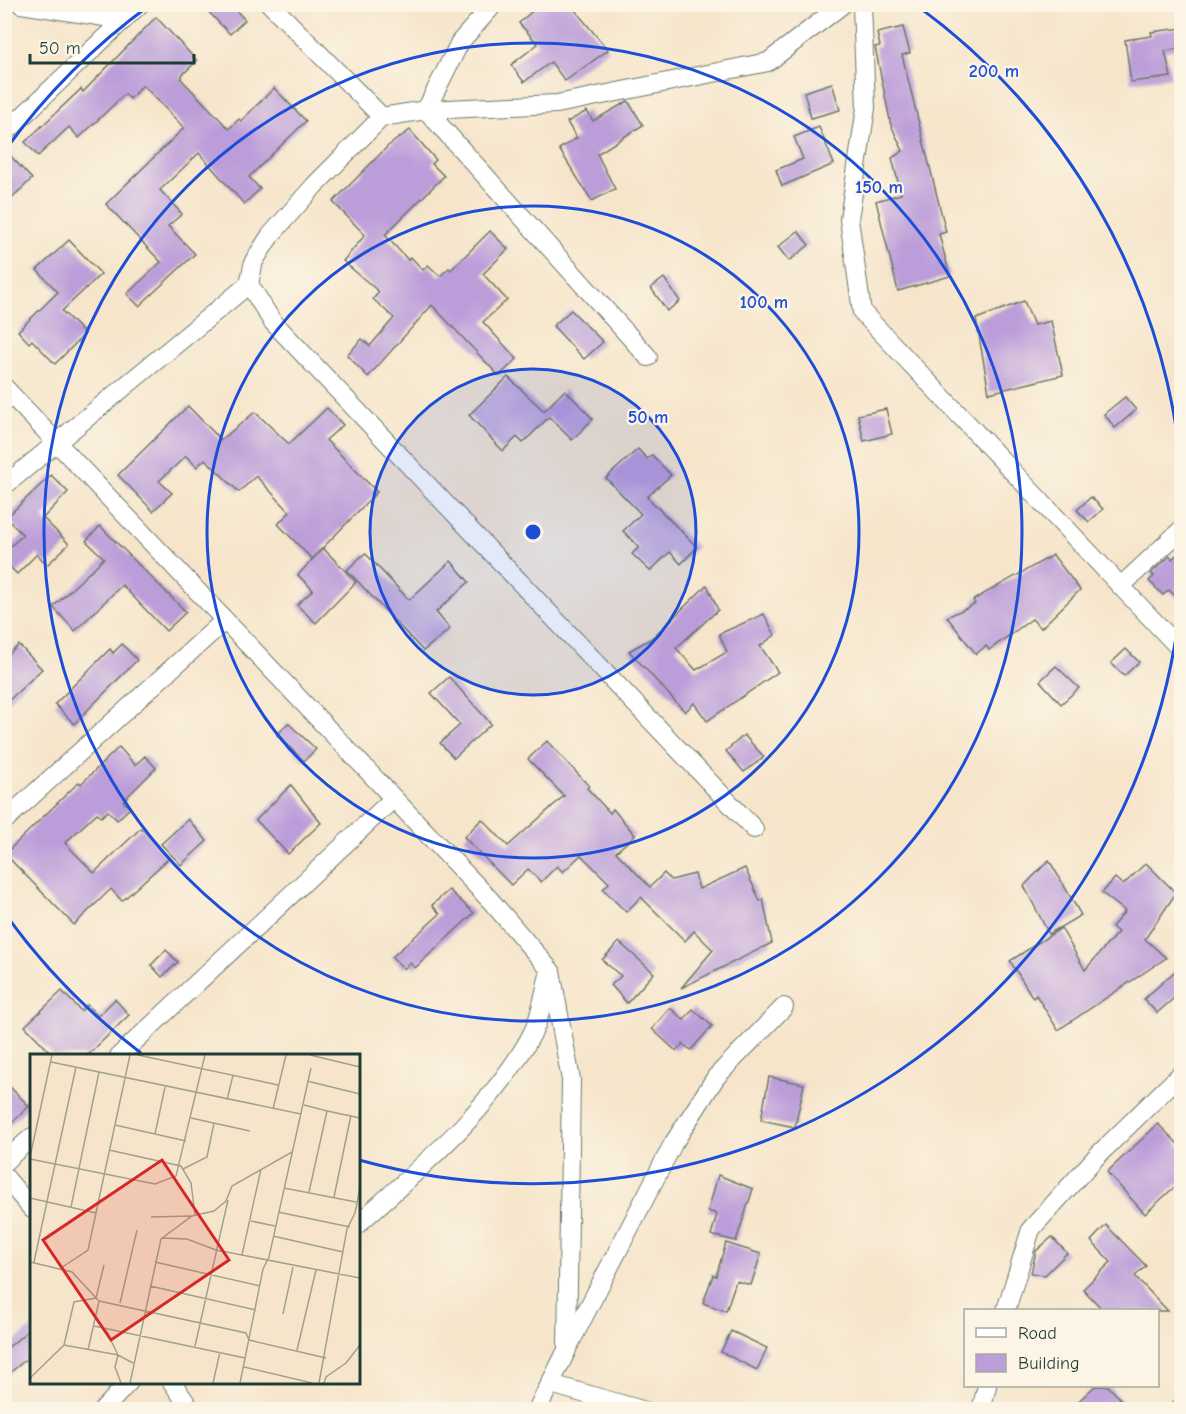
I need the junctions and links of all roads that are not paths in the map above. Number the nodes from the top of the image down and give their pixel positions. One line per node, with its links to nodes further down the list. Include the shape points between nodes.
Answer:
1 (21, 4): 7 (street)
2 (140, 4): 7 (street)
3 (270, 4): 9 (street)
4 (494, 4): 8 (street, via 460,42)
5 (843, 4): 8 (street, via 768,62 557,104)
6 (862, 4): 17 (street, via 866,108 849,219 862,312)
7 (124, 20): 10 (street)
8 (426, 110): 9 (street); 12 (street)
9 (382, 117): 11 (street, via 270,236 254,261)
10 (4, 134)
11 (249, 284): 14 (street); 22 (street, via 272,321)
12 (648, 357)
13 (4, 387): 14 (street)
14 (57, 442): 15 (street); 18 (street)
15 (4, 486)
16 (1182, 529): 17 (street)
17 (1121, 586): 19 (street)
18 (224, 621): 20 (street); 21 (street)
19 (1182, 651)
20 (393, 799): 23 (street); 25 (street)
21 (4, 821)
22 (754, 829)
23 (551, 971): 31 (street, via 534,1031 497,1087); 33 (street, via 571,1080)
24 (784, 1007): 33 (street, via 716,1077 673,1144)
25 (121, 1054)
26 (1182, 1072): 32 (street, via 1097,1155 1031,1229)
27 (30, 1139): 28 (street)
28 (4, 1162)
29 (4, 1176): 30 (street)
30 (30, 1207)
31 (360, 1222)
32 (1007, 1309)
33 (567, 1350): 36 (street)
34 (128, 1384): 39 (street)
35 (173, 1384): 40 (street)
36 (550, 1384): 41 (street); 42 (street)
37 (987, 1387): 43 (street)
38 (1182, 1406): 44 (street)
39 (103, 1410)
40 (191, 1410)
41 (537, 1410)
42 (642, 1410)
43 (981, 1410)
44 (1178, 1410)

